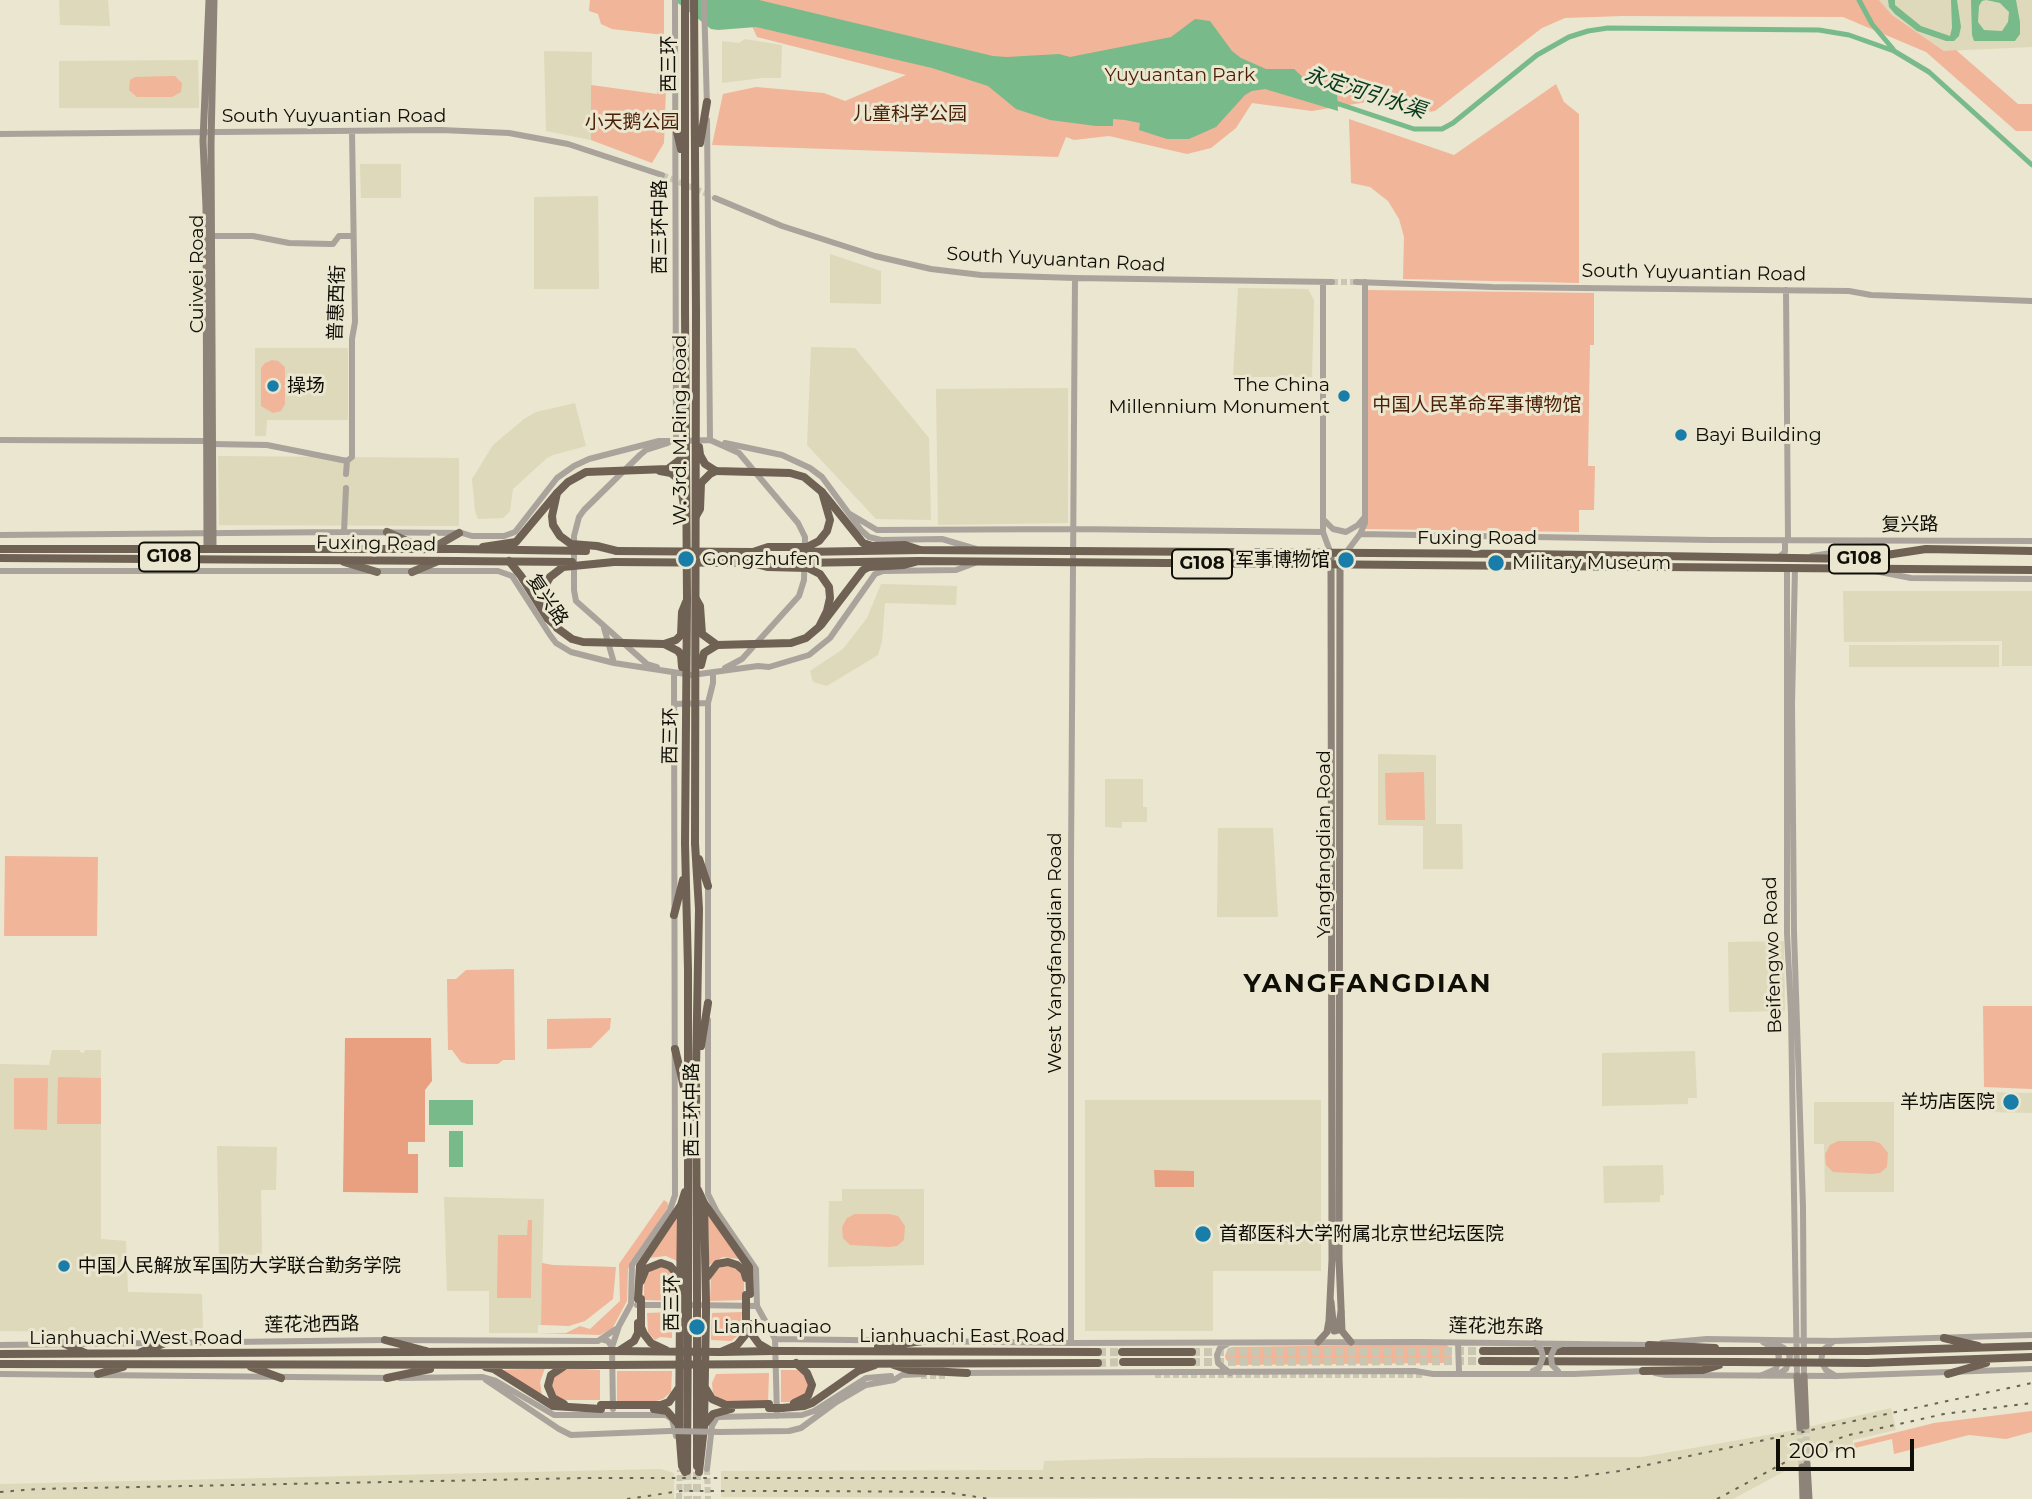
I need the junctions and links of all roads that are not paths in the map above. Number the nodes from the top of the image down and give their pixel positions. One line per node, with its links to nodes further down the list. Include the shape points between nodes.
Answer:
1 (209, 0): 10 (main road, Cuiwei Road)
2 (214, 0): 10 (main road, Cuiwei Road)
3 (676, 0): 8 (street, 西三环中路)
4 (685, 0): 12 (highway, 西三环)
5 (694, 0): 13 (highway, 西三环)
6 (704, 0): 7 (street)
7 (706, 102): 13 (highway); 26 (street)
8 (675, 123): 12 (highway); 27 (street, 西三环中路)
9 (352, 131): 10 (street, South Yuyuantian Road); 14 (street, South Yuyuantian Road, via 519,134 568,144); 17 (street, 普惠西街)
10 (208, 132): 11 (street, South Yuyuantian Road); 16 (main road, Cuiwei Road); 34 (main road, Cuiwei Road)
11 (0, 135)
12 (685, 165): 30 (highway, 西三环, bridge)
13 (697, 167): 25 (highway, 西三环)
14 (662, 175)
15 (715, 198): 18 (street, South Yuyuantan Road, via 782,226 909,265 981,275)
16 (212, 236): 17 (street, via 330,244 339,236); 34 (main road, Cuiwei Road)
17 (353, 236): 35 (street, 普惠西街, via 352,457)
18 (1075, 278): 19 (street, South Yuyuantan Road); 46 (street, West Yangfangdian Road)
19 (1323, 282): 20 (street); 45 (street)
20 (1332, 282)
21 (1356, 282): 22 (street, South Yuyuantian Road)
22 (1365, 282): 23 (street, South Yuyuantian Road); 44 (street)
23 (1786, 290): 24 (street, South Yuyuantian Road); 54 (street)
24 (2032, 301)
25 (696, 311): 30 (highway, W. 3rd. M.Ring Road, bridge)
26 (709, 404): 27 (street); 29 (street)
27 (676, 405): 28 (street, 西三环中路)
28 (676, 428): 29 (street); 33 (street, 西三环中路)
29 (710, 428): 32 (street)
30 (691, 429): 36 (highway, bridge, via 682,437 681,459); 37 (highway, bridge, via 699,435 705,464); 43 (highway, W. 3rd. M.Ring Road, bridge)
31 (0, 440): 34 (street)
32 (710, 440): 33 (street); 42 (street, via 804,464 822,477); 97 (street, via 742,456 805,537 799,596 742,659)
33 (676, 441): 51 (street, via 659,441 574,466 558,478 510,535); 90 (street, via 640,455 579,517 574,536 575,596)
34 (209, 442): 35 (street, via 274,446); 50 (main road, Cuiwei Road)
35 (347, 461): 38 (street, 普惠西街)
36 (660, 471): 41 (highway, bridge, via 586,472); 43 (highway, bridge, via 682,483 682,504)
37 (716, 471): 40 (highway, bridge, via 790,472); 43 (highway, bridge, via 701,483 700,509)
38 (346, 474)
39 (346, 488): 47 (street)
40 (822, 492): 62 (highway, bridge, via 863,543); 67 (highway, bridge, via 830,520 820,541 807,547 768,547)
41 (558, 493): 61 (highway, bridge, via 516,542); 64 (highway, bridge, via 552,516 560,536 571,544)
42 (850, 514): 46 (street, via 877,530); 63 (street, via 865,535 874,539 942,539)
43 (691, 516): 89 (highway, W. 3rd. M.Ring Road, bridge)
44 (1365, 517): 45 (street, via 1346,531 1333,529); 52 (street)
45 (1323, 519): 49 (street)
46 (1073, 529): 49 (street); 65 (street, West Yangfangdian Road)
47 (344, 532): 48 (street); 50 (street)
48 (387, 532): 51 (street); 59 (main road)
49 (1323, 532): 68 (street)
50 (210, 533): 53 (street); 57 (main road, Cuiwei Road)
51 (459, 533): 59 (main road)
52 (1360, 534): 54 (street, Fuxing Road); 69 (street)
53 (0, 535)
54 (1786, 540): 55 (street, 复兴路); 70 (street)
55 (1917, 540): 56 (street, 复兴路); 72 (street)
56 (2032, 541)
57 (210, 548): 58 (highway, Fuxing Road / G108); 59 (highway, Fuxing Road / G108)
58 (0, 549)
59 (428, 549): 60 (highway, Fuxing Road / G108)
60 (457, 549): 61 (highway, 复兴路 / G108, bridge)
61 (469, 549): 64 (highway, 复兴路 / G108, bridge)
62 (920, 550): 63 (highway, Fuxing Road / G108); 67 (highway, G108, bridge)
63 (979, 550): 65 (highway, Fuxing Road / G108)
64 (617, 551): 67 (highway, G108)
65 (1073, 551): 68 (highway, Fuxing Road / G108); 80 (street, West Yangfangdian Road)
66 (2032, 551): 72 (highway, Fuxing Road / G108, via 1926,549 1868,559)
67 (753, 552)
68 (1331, 554): 69 (highway, Fuxing Road / G108); 81 (main road)
69 (1345, 554): 72 (highway, Fuxing Road / G108); 81 (main road, Yangfangdian Road)
70 (1780, 556)
71 (0, 558): 73 (highway, Fuxing Road / G108)
72 (1791, 559)
73 (338, 560): 74 (highway, Fuxing Road / G108); 86 (main road)
74 (441, 560): 75 (highway, Fuxing Road / G108, bridge); 87 (main road)
75 (509, 561): 77 (highway, Fuxing Road / G108, bridge); 92 (highway, bridge)
76 (919, 561): 78 (highway, Fuxing Road / G108); 79 (highway, G108, bridge); 91 (highway, bridge, via 863,570)
77 (614, 562): 79 (highway, Fuxing Road / G108); 92 (highway, bridge, via 563,567 550,577 544,599)
78 (977, 562): 80 (highway, Fuxing Road / G108); 97 (street, 复兴路, via 956,570 875,574 821,648 791,662)
79 (752, 563): 91 (highway, bridge, via 808,568 820,574 830,598)
80 (1073, 563): 81 (highway, Fuxing Road / G108); 137 (street, West Yangfangdian Road)
81 (1336, 565): 82 (highway, Fuxing Road / G108); 117 (main road, Yangfangdian Road); 119 (main road, Yangfangdian Road)
82 (1791, 568): 83 (highway, Fuxing Road / G108); 132 (street, Beifengwo Road)
83 (1860, 568): 84 (highway, Fuxing Road / G108); 88 (street, via 1911,578)
84 (2032, 570)
85 (0, 571): 86 (street, 复兴路)
86 (377, 572): 87 (street, 复兴路)
87 (412, 572): 95 (street, 复兴路, via 506,573 556,643 586,658)
88 (2032, 579)
89 (692, 599): 93 (highway, bridge, via 682,612 681,635); 94 (highway, via 701,606 702,634); 98 (highway, W. 3rd. M.Ring Road, bridge)
90 (603, 627): 95 (street); 96 (street, via 648,664)
91 (819, 627): 94 (highway, bridge, via 791,643)
92 (557, 628): 93 (highway, bridge, via 583,642)
93 (664, 644): 98 (highway, bridge, via 681,655 682,668)
94 (717, 645): 98 (highway, bridge, via 702,656 701,669)
95 (614, 663): 96 (street, 复兴路)
96 (674, 673): 97 (street, 复兴路); 100 (street, 西三环中路)
97 (713, 673): 99 (street, 西三环中路)
98 (692, 678): 101 (highway, W. 3rd. M.Ring Road, bridge); 102 (highway, 西三环, bridge)
99 (708, 703): 100 (street); 103 (street, 西三环中路)
100 (674, 704): 104 (street, 西三环中路)
101 (695, 845): 103 (highway); 107 (highway, via 699,909)
102 (685, 870): 104 (highway); 108 (highway, 西三环)
103 (708, 886): 105 (street, 西三环中路)
104 (674, 915): 106 (street, 西三环中路)
105 (708, 1003): 107 (highway); 118 (street, 西三环中路, via 708,1194 756,1269)
106 (675, 1049): 108 (highway); 115 (street, 西三环中路, via 675,1195 670,1210 632,1265)
107 (696, 1069): 109 (highway)
108 (687, 1104): 109 (highway, 西三环)
109 (692, 1185): 110 (highway); 111 (highway); 116 (highway, 西三环)
110 (704, 1203): 112 (highway); 114 (highway, via 749,1267)
111 (681, 1205): 113 (highway); 115 (highway, via 639,1266)
112 (705, 1280): 114 (highway, via 717,1264 737,1265 744,1270); 116 (highway)
113 (680, 1287): 115 (highway, via 670,1266 652,1265 642,1275); 116 (highway)
114 (748, 1295): 146 (highway, bridge, via 751,1333); 150 (highway, bridge, via 746,1334 737,1345)
115 (637, 1301): 118 (street); 121 (street, 西三环中路); 145 (highway, bridge, via 638,1333 630,1345); 149 (highway, bridge, via 644,1334)
116 (693, 1302): 120 (highway, bridge); 120 (highway, bridge)
117 (1331, 1302): 119 (main road, bridge, via 1334,1331 1338,1330); 127 (main road, bridge, via 1327,1332)
118 (757, 1306): 126 (street, 西三环中路)
119 (1340, 1312): 128 (main road, Yangfangdian Road, bridge)
120 (693, 1313): 196 (highway); 197 (highway); 207 (highway, 西三环)
121 (620, 1326): 125 (street); 145 (street, 西三环中路)
122 (2032, 1335): 123 (street)
123 (1944, 1338): 133 (street); 144 (highway)
124 (385, 1339): 125 (street, 莲花池西路); 134 (street, 莲花池西路); 158 (highway)
125 (601, 1339): 145 (street)
126 (775, 1339): 129 (street, Lianhuachi East Road); 202 (street, 西三环中路)
127 (1321, 1340): 128 (street, 莲花池东路); 135 (street, 莲花池东路)
128 (1348, 1340): 138 (street, 莲花池东路)
129 (923, 1341): 137 (street, Lianhuachi East Road); 147 (highway)
130 (1760, 1341): 131 (street, 莲花池东路); 142 (street, 莲花池东路, via 1679,1340); 189 (street, via 1779,1356 1776,1369)
131 (1770, 1341): 132 (street, 莲花池东路); 193 (street, via 1790,1356 1786,1369)
132 (1800, 1341): 133 (street); 190 (street, Beifengwo Road)
133 (1834, 1341): 191 (street, via 1823,1350 1821,1361)
134 (167, 1342): 136 (street, 莲花池西路); 157 (highway)
135 (1230, 1342): 137 (street, 莲花池东路); 182 (street, via 1217,1355 1218,1363)
136 (62, 1343): 141 (street, 莲花池西路); 156 (highway)
137 (1071, 1343)
138 (1458, 1343): 139 (street, 莲花池东路); 177 (street)
139 (1535, 1343): 140 (street, 莲花池东路); 178 (street, bridge, via 1543,1357)
140 (1562, 1344): 142 (street, 莲花池东路); 179 (street, bridge, via 1550,1356)
141 (0, 1345)
142 (1649, 1345): 154 (highway, via 1706,1346)
143 (2032, 1346): 144 (highway)
144 (1992, 1348): 154 (highway, bridge)
145 (613, 1350): 149 (highway, bridge); 158 (highway, Lianhuachi West Road); 203 (street, 西三环中路)
146 (771, 1351): 147 (highway, Lianhuachi East Road, bridge); 150 (highway, bridge)
147 (867, 1351): 151 (highway, Lianhuachi East Road)
148 (1483, 1351): 154 (highway)
149 (669, 1352): 150 (highway, bridge)
150 (721, 1352)
151 (1098, 1352)
152 (1122, 1352): 153 (highway)
153 (1192, 1352)
154 (1732, 1352)
155 (0, 1354): 156 (highway, Lianhuachi West Road)
156 (88, 1354): 157 (highway, Lianhuachi West Road)
157 (134, 1354): 158 (highway, Lianhuachi West Road)
158 (436, 1354)
159 (2032, 1357): 160 (highway)
160 (1997, 1360): 165 (highway, bridge); 186 (highway)
161 (1482, 1361): 165 (highway)
162 (884, 1362): 166 (highway, Lianhuachi East Road); 167 (highway, Lianhuachi East Road); 181 (highway, via 909,1370); 202 (highway, via 858,1371 812,1403)
163 (1123, 1362): 164 (highway)
164 (1192, 1362)
165 (1732, 1362): 180 (highway, via 1703,1370)
166 (796, 1363): 173 (highway, Lianhuachi East Road, bridge); 202 (highway, via 811,1378 811,1391 803,1401)
167 (1098, 1363)
168 (0, 1364): 169 (highway, Lianhuachi West Road)
169 (133, 1364): 170 (highway, Lianhuachi West Road); 185 (highway)
170 (245, 1365): 174 (highway, Lianhuachi West Road); 194 (highway)
171 (480, 1365): 172 (highway, Lianhuachi West Road); 174 (highway, Lianhuachi West Road); 200 (highway, via 495,1369 553,1406)
172 (573, 1365): 173 (highway, Lianhuachi West Road); 200 (highway, via 551,1375 552,1398 568,1405)
173 (608, 1365)
174 (446, 1366): 195 (highway)
175 (2032, 1369): 186 (street)
176 (1415, 1371): 177 (street); 182 (street); 183 (street)
177 (1459, 1371): 178 (street)
178 (1533, 1371): 179 (street)
179 (1559, 1371): 183 (street)
180 (1643, 1371): 183 (street); 188 (street)
181 (967, 1373): 182 (street, Lianhuachi East Road); 198 (street, Lianhuachi East Road, via 902,1375)
182 (1230, 1373)
183 (1622, 1373): 188 (street, via 1666,1379)
184 (0, 1374): 185 (street)
185 (99, 1374): 194 (street)
186 (1948, 1374): 191 (street)
187 (891, 1376): 198 (street, via 866,1377)
188 (1685, 1376): 189 (street)
189 (1758, 1376): 193 (street)
190 (1801, 1376): 191 (street); 193 (street); 205 (main road)
191 (1836, 1376)
192 (482, 1377): 195 (street); 198 (street, bridge, via 571,1435 789,1431 800,1428); 203 (street, via 554,1415)
193 (1775, 1377)
194 (281, 1378): 195 (street)
195 (387, 1378)
196 (680, 1379): 201 (highway, via 677,1392 666,1404); 206 (highway)
197 (705, 1386): 199 (highway, via 721,1404); 204 (highway)
198 (834, 1400): 202 (street, via 802,1415)
199 (769, 1406): 202 (highway, bridge); 204 (highway, via 719,1411)
200 (601, 1407): 201 (highway, bridge)
201 (622, 1407): 206 (highway, via 662,1409)
202 (780, 1410): 207 (street, via 717,1417)
203 (613, 1415): 207 (street, via 666,1415 672,1419)
204 (704, 1427): 207 (highway)
205 (1803, 1427)
206 (680, 1428): 207 (highway, via 682,1466)
207 (692, 1471)
208 (1803, 1499): 209 (main road, via 1805,1466)
209 (1808, 1499)

